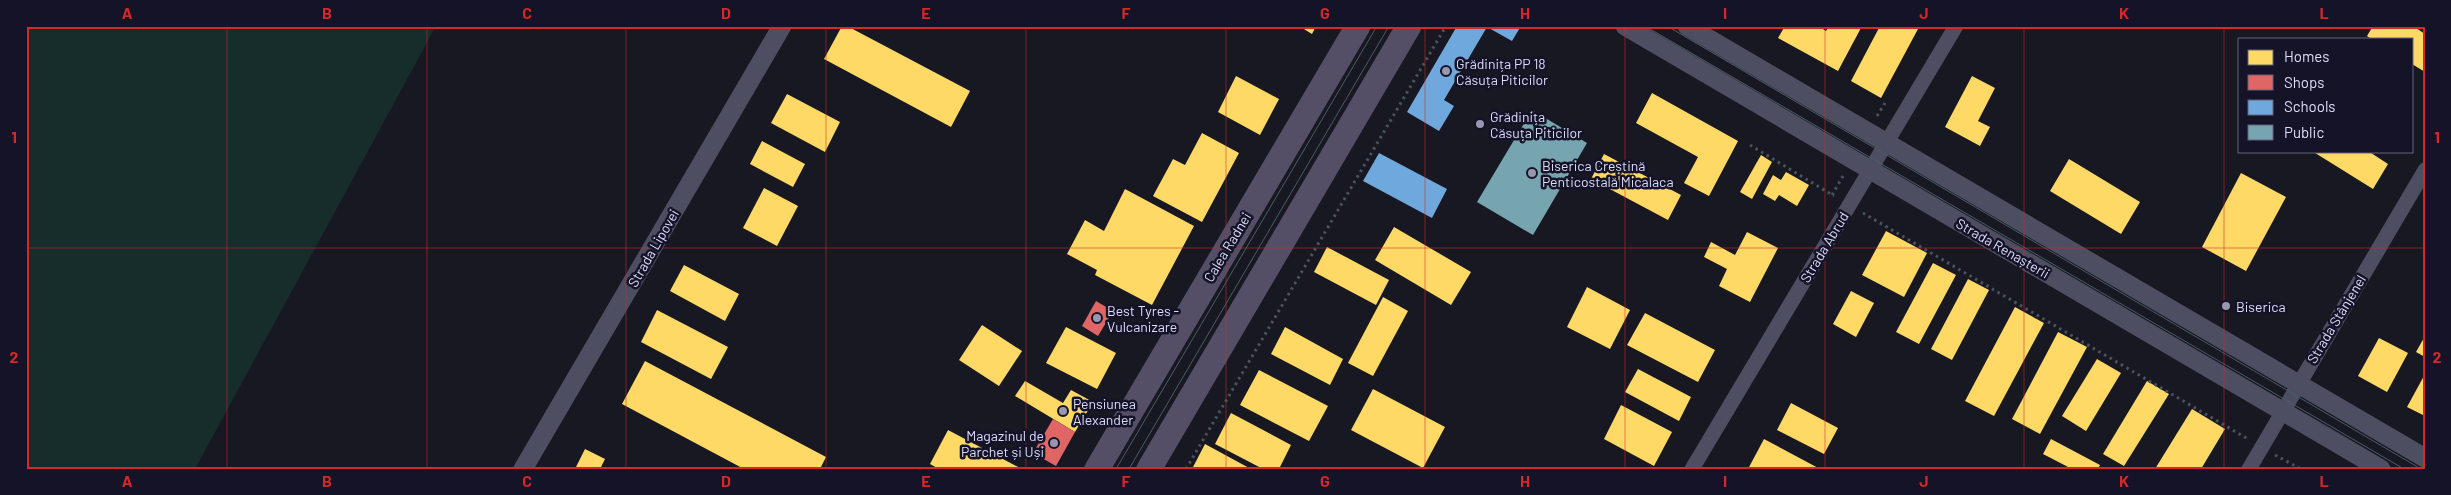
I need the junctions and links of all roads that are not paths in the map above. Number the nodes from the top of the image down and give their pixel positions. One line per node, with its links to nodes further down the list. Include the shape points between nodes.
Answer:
1 (782, 26): 13 (street, Strada Lipovei)
2 (1358, 26): 14 (main road, Calea Radnei)
3 (1409, 26): 15 (main road)
4 (1625, 26): 8 (street, Strada Renașterii)
5 (1688, 26): 7 (street)
6 (1956, 26): 7 (street, Strada Abrud)
7 (1886, 143): 8 (street, Strada Abrud); 10 (street)
8 (1870, 170): 11 (street, Strada Renașterii); 16 (street, Strada Abrud)
9 (2425, 170): 10 (street, Strada Stânjenel)
10 (2296, 385): 11 (street, Strada Stânjenel); 12 (street)
11 (2281, 412): 17 (street, Strada Stânjenel); 18 (street, Strada Renașterii)
12 (2425, 458)
13 (523, 469)
14 (1096, 469)
15 (1149, 469)
16 (1692, 469)
17 (2249, 469)
18 (2381, 469)

